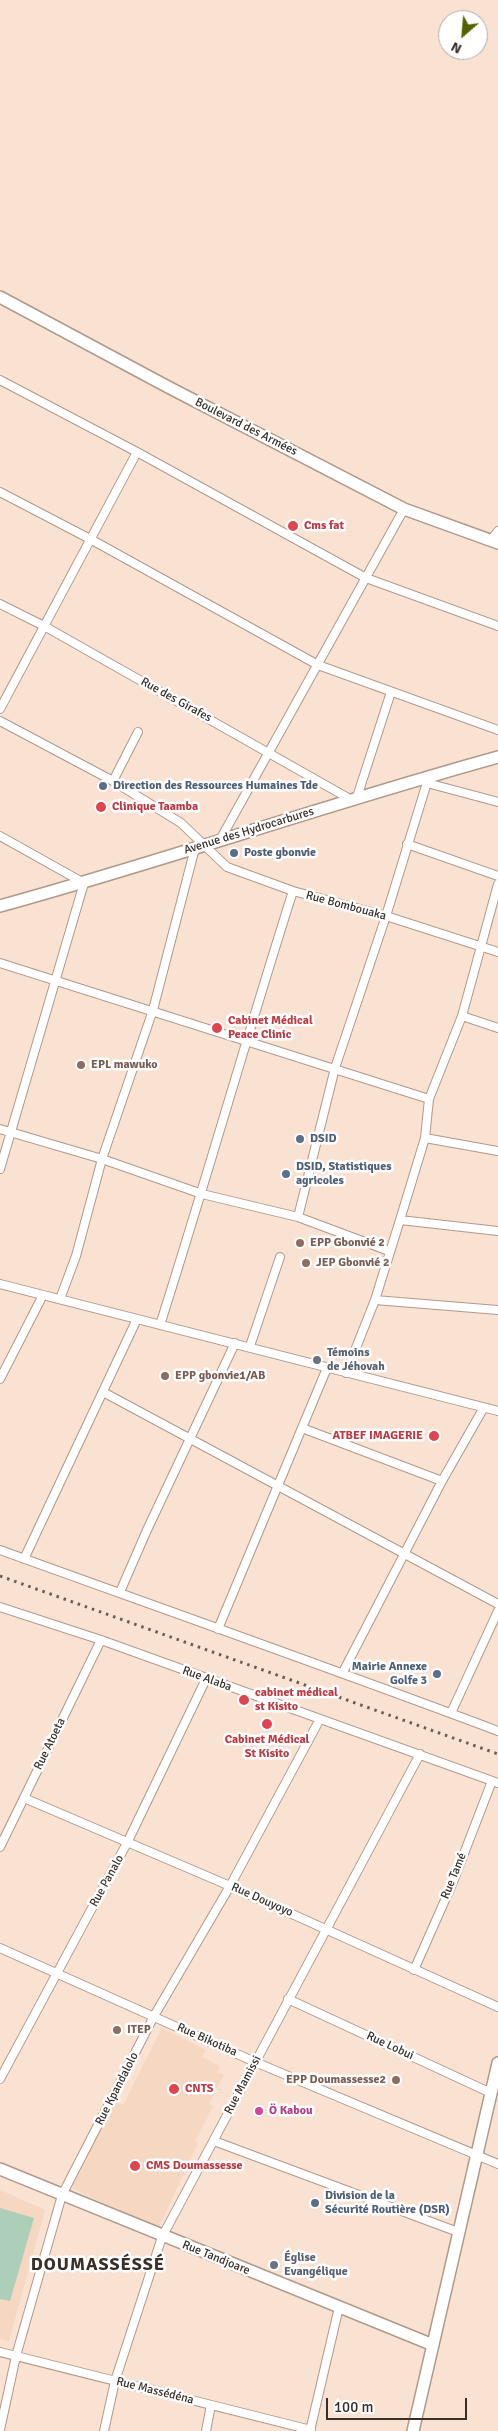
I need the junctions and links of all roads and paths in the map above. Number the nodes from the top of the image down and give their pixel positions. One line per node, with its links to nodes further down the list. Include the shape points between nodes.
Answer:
1 (0, 297): 5 (street, Boulevard des Armées)
2 (0, 380): 3 (street)
3 (137, 452): 7 (street); 8 (street)
4 (0, 492): 7 (street)
5 (404, 509): 6 (street, Boulevard des Armées); 8 (street)
6 (496, 538)
7 (92, 540): 10 (street); 12 (street)
8 (366, 578): 11 (street); 12 (street)
9 (0, 604): 10 (street, Rue des Girafes)
10 (44, 626): 14 (street); 18 (street, Rue des Girafes)
11 (498, 626)
12 (318, 665): 13 (street); 18 (street)
13 (391, 692): 16 (street); 22 (street)
14 (0, 709)
15 (0, 721): 21 (street, Rue Bombouaka)
16 (498, 730)
17 (138, 732): 21 (street)
18 (269, 753): 22 (street, Rue des Girafes); 25 (street)
19 (498, 757): 20 (street, Avenue des Hydrocarbures)
20 (428, 780): 22 (street, Avenue des Hydrocarbures); 23 (street); 26 (street)
21 (113, 781): 27 (street, Rue Bombouaka, via 187,827)
22 (353, 798): 25 (street, Avenue des Hydrocarbures)
23 (498, 802)
24 (0, 836): 29 (street)
25 (220, 840): 27 (street, Avenue des Hydrocarbures)
26 (407, 844): 28 (street); 33 (street)
27 (199, 846): 29 (street, Avenue des Hydrocarbures); 31 (street, Rue Bombouaka, via 227,867); 38 (street)
28 (498, 876)
29 (84, 883): 32 (street, Avenue des Hydrocarbures); 37 (street)
30 (498, 884): 34 (street)
31 (293, 891): 33 (street, Rue Bombouaka); 41 (street)
32 (0, 906)
33 (386, 916): 34 (street, Rue Bombouaka); 42 (street)
34 (482, 947): 35 (street, Rue Bombouaka); 39 (street)
35 (498, 952)
36 (0, 963): 37 (street)
37 (56, 980): 38 (street); 45 (street)
38 (153, 1010): 41 (street); 48 (street)
39 (462, 1016): 40 (street); 43 (street)
40 (498, 1028)
41 (246, 1040): 42 (street); 50 (street)
42 (335, 1068): 43 (street); 51 (street)
43 (429, 1099): 46 (street)
44 (0, 1129): 45 (street)
45 (12, 1132): 48 (street); 49 (street)
46 (425, 1138): 47 (street); 52 (street)
47 (498, 1151)
48 (102, 1159): 50 (street); 58 (street, via 76,1256)
49 (0, 1169)
50 (202, 1194): 51 (street); 62 (street)
51 (298, 1217): 54 (street)
52 (400, 1220): 53 (street); 54 (street)
53 (498, 1231)
54 (389, 1251): 59 (street)
55 (280, 1257): 64 (street)
56 (0, 1284): 57 (street)
57 (43, 1295): 58 (street); 67 (street)
58 (60, 1299): 61 (street)
59 (375, 1300): 60 (street); 66 (street)
60 (498, 1310)
61 (137, 1319): 62 (street); 68 (street)
62 (160, 1324): 63 (street)
63 (235, 1343): 64 (street); 72 (street)
64 (250, 1346): 65 (street)
65 (326, 1368): 66 (street); 71 (street)
66 (346, 1373): 69 (street)
67 (0, 1379)
68 (103, 1392): 72 (street); 77 (street)
69 (483, 1409): 70 (street); 73 (street)
70 (498, 1412)
71 (302, 1428): 73 (street); 74 (street)
72 (189, 1438): 74 (street); 78 (street)
73 (442, 1481): 76 (street)
74 (277, 1484): 76 (street); 82 (street)
75 (0, 1550): 77 (street)
76 (404, 1553): 79 (street); 84 (street)
77 (24, 1559): 78 (street)
78 (120, 1592): 82 (street)
79 (498, 1604)
80 (0, 1607): 83 (street, Rue Alaba)
81 (498, 1611): 86 (street)
82 (218, 1629): 84 (street)
83 (101, 1640): 85 (street, Rue Alaba); 91 (street, Rue Atoeta)
84 (343, 1672): 86 (street)
85 (206, 1679): 87 (street, Rue Alaba); 92 (street, Rue Panalo)
86 (450, 1713): 88 (street)
87 (320, 1719): 89 (street, Rue Alaba); 94 (street, Rue Kpandalolo)
88 (498, 1731)
89 (420, 1754): 90 (street, Rue Alaba); 95 (street, Rue Mamissi)
90 (495, 1782): 97 (street, Rue Tamé)
91 (24, 1798): 92 (street, Rue Douyoyo); 93 (street, Rue Atoeta)
92 (127, 1844): 94 (street, Rue Douyoyo); 98 (street, Rue Panalo)
93 (0, 1847)
94 (230, 1886): 95 (street, Rue Douyoyo); 101 (street, Rue Kpandalolo)
95 (325, 1929): 97 (street, Rue Douyoyo); 99 (street, Rue Mamissi)
96 (0, 1948): 98 (street, Rue Bikotiba)
97 (414, 1970): 100 (street, Rue Douyoyo)
98 (56, 1973): 101 (street, Rue Bikotiba); 104 (street, Rue Panalo)
99 (288, 1999): 102 (street, Rue Mamissi); 105 (street, Rue Lobui)
100 (498, 2007)
101 (154, 2016): 102 (street, Rue Bikotiba); 110 (street, Rue Kpandalolo)
102 (255, 2062): 106 (street, Rue Mamissi); 107 (street, Rue Bikotiba)
103 (498, 2063): 105 (street)
104 (0, 2079)
105 (491, 2093): 107 (street)
106 (214, 2141): 111 (street); 112 (street, Rue Mamissi)
107 (477, 2156): 108 (street, Rue Bikotiba); 111 (street)
108 (498, 2164)
109 (0, 2169): 110 (street, Rue Tandjoare)
110 (62, 2195): 112 (street, Rue Tandjoare); 116 (street, Rue Kpandalolo)
111 (458, 2232): 114 (street)
112 (162, 2237): 113 (street, Rue Tandjoare); 117 (street, Rue Mamissi)
113 (339, 2308): 114 (street, Rue Tandjoare); 122 (street)
114 (433, 2345): 123 (street)
115 (0, 2352): 116 (street, Rue Massédéna)
116 (16, 2356): 117 (street, Rue Massédéna); 119 (street, Rue Kpandalolo)
117 (115, 2381): 118 (street, Rue Massédéna); 120 (street, Rue Mamissi)
118 (211, 2405): 121 (street); 122 (street, Rue Massédéna)
119 (0, 2430)
120 (104, 2431)
121 (206, 2431)
122 (310, 2431)
123 (413, 2431)

